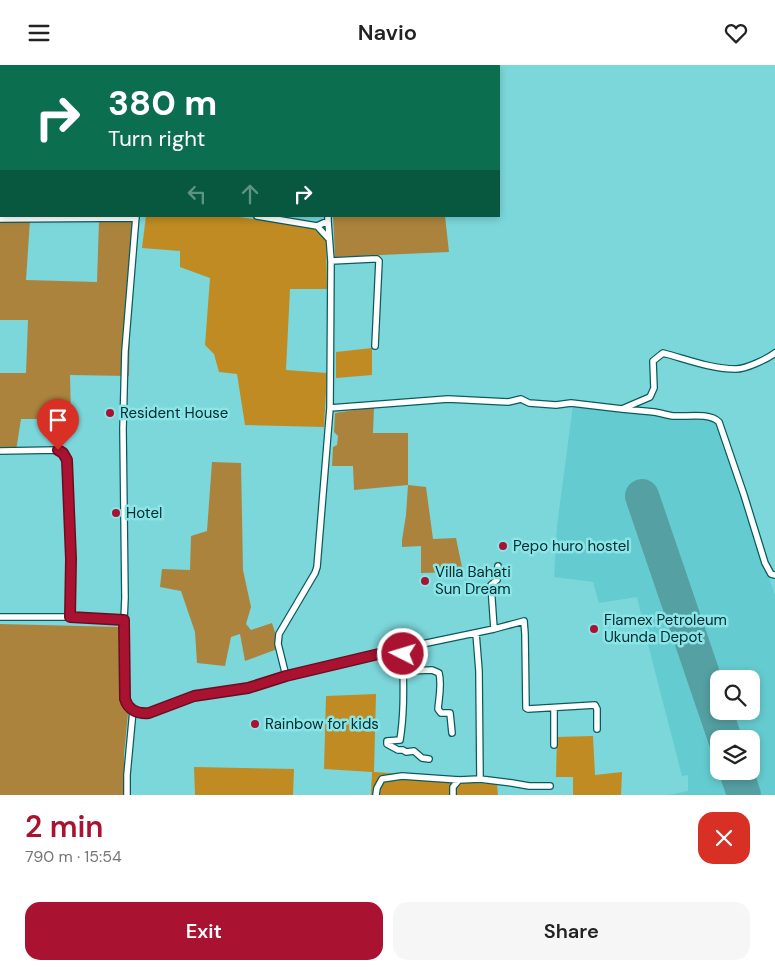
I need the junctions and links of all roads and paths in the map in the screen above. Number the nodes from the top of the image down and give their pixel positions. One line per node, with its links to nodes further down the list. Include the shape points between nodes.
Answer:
1 (136, 217): 4 (street); 17 (street, via 125,351)
2 (263, 217): 5 (street)
3 (328, 218): 5 (street); 6 (street)
4 (0, 219)
5 (317, 226): 6 (street)
6 (329, 239): 7 (street)
7 (331, 261): 8 (street, via 378,259); 10 (street)
8 (374, 346)
9 (775, 353): 11 (street, via 738,369 663,353 653,361 654,388 650,397)
10 (330, 408): 11 (street, via 448,399 508,402 521,399 529,403 571,403); 22 (street, via 317,567 278,639)
11 (622, 409): 14 (street, via 673,416 693,415 719,422 765,563)
12 (0, 451): 16 (street, via 58,450 67,460)
13 (498, 566): 18 (street, via 497,580 491,585)
14 (775, 575)
15 (0, 617): 16 (street)
16 (70, 617): 17 (street)
17 (124, 620): 24 (street, via 125,699)
18 (494, 629): 19 (street); 23 (street, via 524,621 526,707)
19 (476, 633): 20 (street); 29 (street)
20 (404, 648): 21 (street); 22 (street)
21 (403, 666): 26 (street, via 407,671 432,670 439,673 438,709 441,713 450,713); 28 (street, via 400,740 387,741 387,744)
22 (286, 676): 24 (street, via 236,691 194,696 149,713)
23 (554, 708): 25 (street, via 596,705); 27 (street)
24 (133, 710): 32 (street)
25 (597, 729)
26 (452, 733)
27 (554, 745)
28 (429, 759)
29 (480, 779): 30 (street); 31 (street)
30 (459, 780): 33 (street, via 402,776 382,779); 34 (street, via 453,787)
31 (550, 786)
32 (126, 795)
33 (376, 795)
34 (453, 795)

